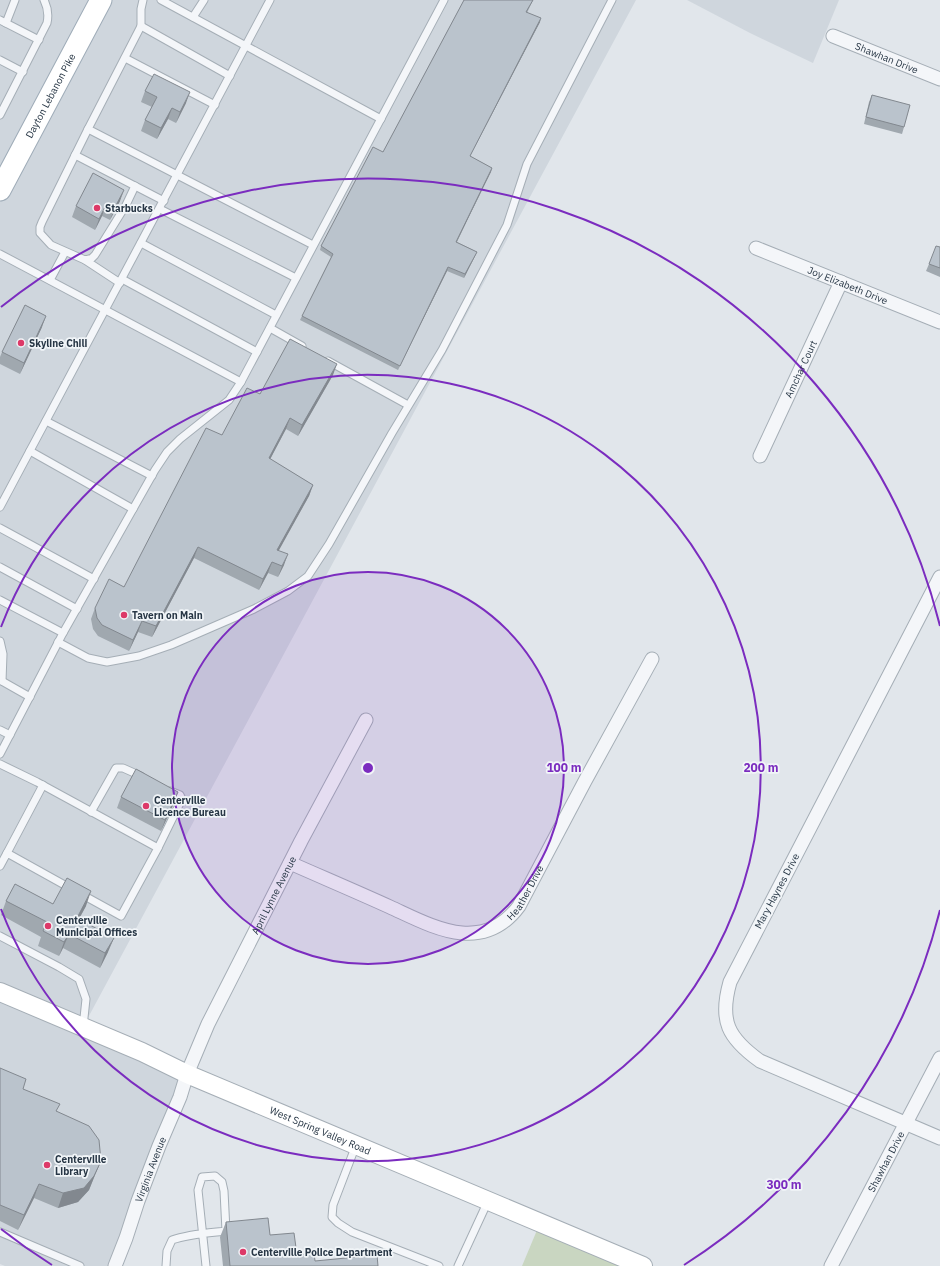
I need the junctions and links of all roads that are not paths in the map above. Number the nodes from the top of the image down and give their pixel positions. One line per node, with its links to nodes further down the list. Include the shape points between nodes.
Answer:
1 (16, 0): 11 (lane)
2 (44, 0): 14 (lane, via 49,15)
3 (101, 0): 28 (main road, Dayton Lebanon Pike)
4 (143, 0): 12 (lane)
5 (161, 0): 10 (lane)
6 (204, 0): 10 (lane)
7 (270, 0): 15 (lane)
8 (444, 0): 23 (lane)
9 (612, 0): 49 (lane, via 527,164 507,225 442,350)
10 (192, 17): 15 (lane)
11 (3, 21): 14 (lane)
12 (142, 26): 16 (lane); 19 (lane)
13 (833, 36): 20 (street, Shawhan Drive)
14 (39, 40): 18 (lane)
15 (246, 46): 19 (lane); 23 (lane)
16 (125, 58): 21 (lane); 24 (lane)
17 (0, 60): 18 (lane)
18 (23, 72): 22 (lane)
19 (230, 76): 21 (lane)
20 (940, 79)
21 (215, 105): 26 (lane)
22 (0, 115)
23 (381, 119): 32 (lane)
24 (88, 129): 25 (lane); 26 (lane)
25 (75, 155): 27 (lane); 34 (lane, via 40,228 40,232 51,245)
26 (177, 176): 29 (lane); 32 (lane)
27 (135, 186): 29 (lane); 36 (lane, via 95,255)
28 (0, 190)
29 (164, 201): 30 (lane)
30 (160, 208): 31 (lane); 37 (lane)
31 (141, 243): 39 (lane); 42 (lane)
32 (313, 245): 37 (lane)
33 (756, 248): 40 (street, Joy Elizabeth Drive)
34 (64, 252): 36 (lane); 38 (lane)
35 (0, 254): 38 (lane)
36 (85, 260): 39 (lane)
37 (296, 278): 42 (lane)
38 (50, 280): 41 (lane)
39 (121, 281): 41 (lane); 46 (lane)
40 (841, 282): 43 (street, Joy Elizabeth Drive); 52 (street, Amchar Court)
41 (106, 310): 48 (lane); 50 (lane)
42 (276, 315): 44 (lane)
43 (940, 322)
44 (270, 328): 45 (lane); 46 (lane)
45 (311, 351)
46 (257, 352): 48 (lane)
47 (325, 359): 49 (lane)
48 (241, 382): 53 (lane, via 229,400 166,452)
49 (408, 405): 64 (lane, via 329,544 308,576 288,591 254,609 139,656 107,662 88,658)
50 (46, 421): 51 (lane); 53 (lane)
51 (30, 452): 54 (lane); 55 (lane)
52 (760, 456)
53 (152, 476): 55 (lane)
54 (0, 507)
55 (133, 509): 59 (lane)
56 (0, 528): 59 (lane)
57 (0, 567): 61 (lane)
58 (940, 577): 86 (street, Mary Haynes Drive, via 730,982 725,1011 729,1028 736,1040 760,1061)
59 (94, 578): 61 (lane)
60 (0, 600): 62 (lane)
61 (77, 609): 62 (lane)
62 (63, 633): 64 (lane)
63 (0, 642): 66 (lane, via 3,654)
64 (58, 642): 67 (lane)
65 (652, 659): 79 (street, Heather Drive, via 519,906 503,923 481,932 449,931)
66 (1, 680): 67 (lane)
67 (30, 697): 70 (lane)
68 (366, 720): 79 (street, April Lynne Avenue)
69 (0, 730): 70 (lane)
70 (10, 735): 71 (lane)
71 (0, 754)
72 (0, 764): 74 (lane)
73 (145, 778): 76 (lane, via 124,768 116,768)
74 (43, 786): 76 (lane); 78 (lane)
75 (166, 788): 77 (lane, via 180,795 182,799)
76 (91, 812): 77 (lane)
77 (158, 848): 78 (lane, via 121,916)
78 (7, 853): 80 (lane)
79 (290, 863): 85 (street, April Lynne Avenue, via 208,1024)
80 (0, 866)
81 (0, 936): 83 (lane, via 79,979 86,999)
82 (0, 992): 83 (street, West Spring Valley Road)
83 (82, 1027): 85 (street, West Spring Valley Road)
84 (940, 1058): 86 (street, Shawhan Drive)
85 (187, 1074): 88 (street, West Spring Valley Road); 93 (street, Virginia Avenue)
86 (905, 1123): 87 (street, Mary Haynes Drive); 99 (street, Shawhan Drive)
87 (940, 1138)
88 (356, 1145): 89 (street, West Spring Valley Road); 96 (lane, via 333,1205 332,1217 352,1232)
89 (488, 1201): 97 (lane); 98 (street, West Spring Valley Road)
90 (0, 1232): 92 (lane)
91 (203, 1234): 91 (lane, via 226,1231 224,1191 222,1182 215,1176 202,1178 198,1190); 94 (lane, via 172,1240 167,1251); 95 (lane)
92 (80, 1266)
93 (115, 1266)
94 (166, 1266)
95 (206, 1266)
96 (439, 1266)
97 (458, 1266)
98 (643, 1266)
99 (831, 1266)

